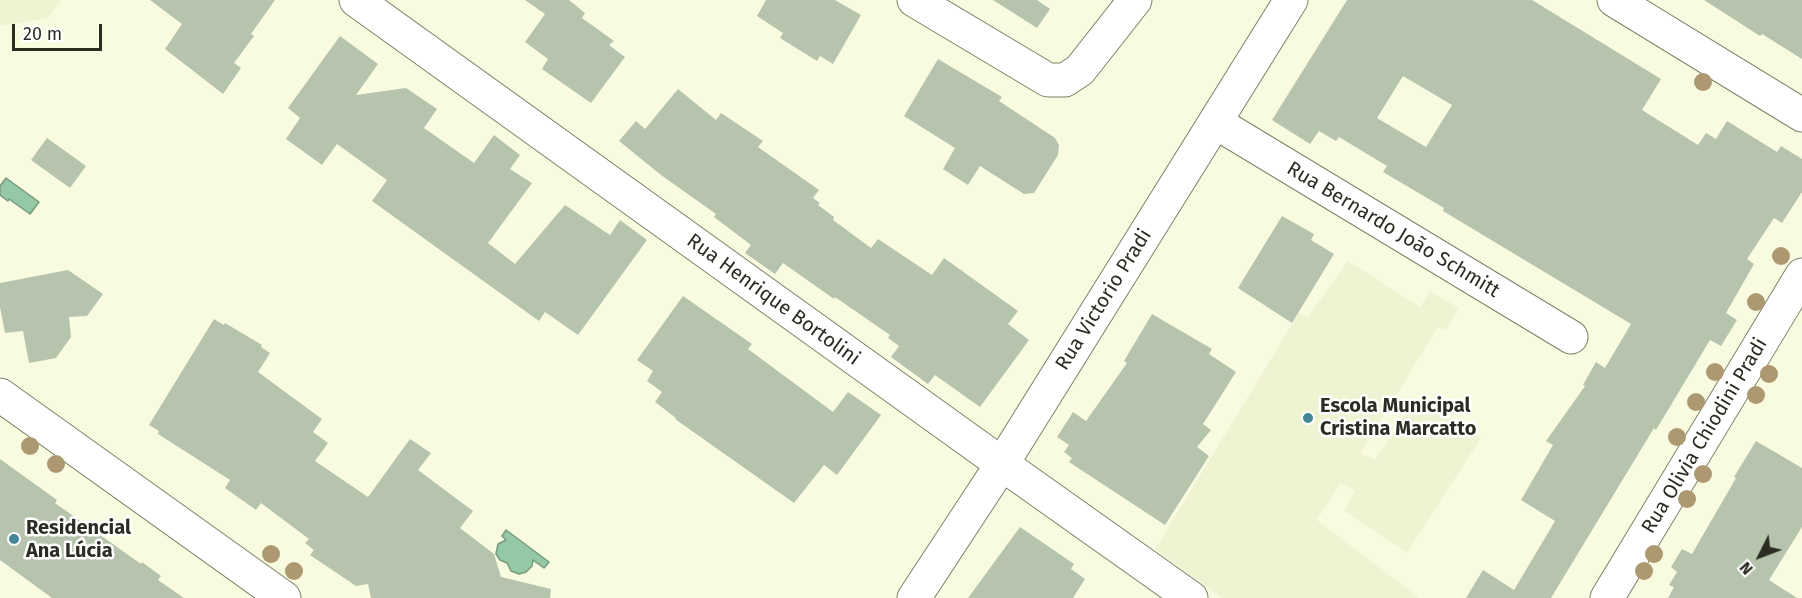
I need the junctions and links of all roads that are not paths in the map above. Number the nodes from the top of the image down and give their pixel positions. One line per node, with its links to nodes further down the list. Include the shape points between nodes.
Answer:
1 (356, 0): 11 (street, Rua Henrique Bortolini)
2 (914, 0): 3 (street, via 1048,80 1065,80 1080,70)
3 (1135, 0)
4 (1291, 0): 7 (street, Rua Victorio Pradi)
5 (1614, 0): 6 (street)
6 (1802, 115)
7 (1215, 122): 9 (street, Rua Bernardo João Schmitt); 11 (street, Rua Victorio Pradi)
8 (1802, 275): 15 (street, Rua Olivia Chiodini Pradi)
9 (1571, 337)
10 (0, 395): 12 (street)
11 (1002, 464): 13 (street, Rua Victorio Pradi); 14 (street, Rua Henrique Bortolini)
12 (284, 598)
13 (914, 598)
14 (1191, 598)
15 (1607, 598)

